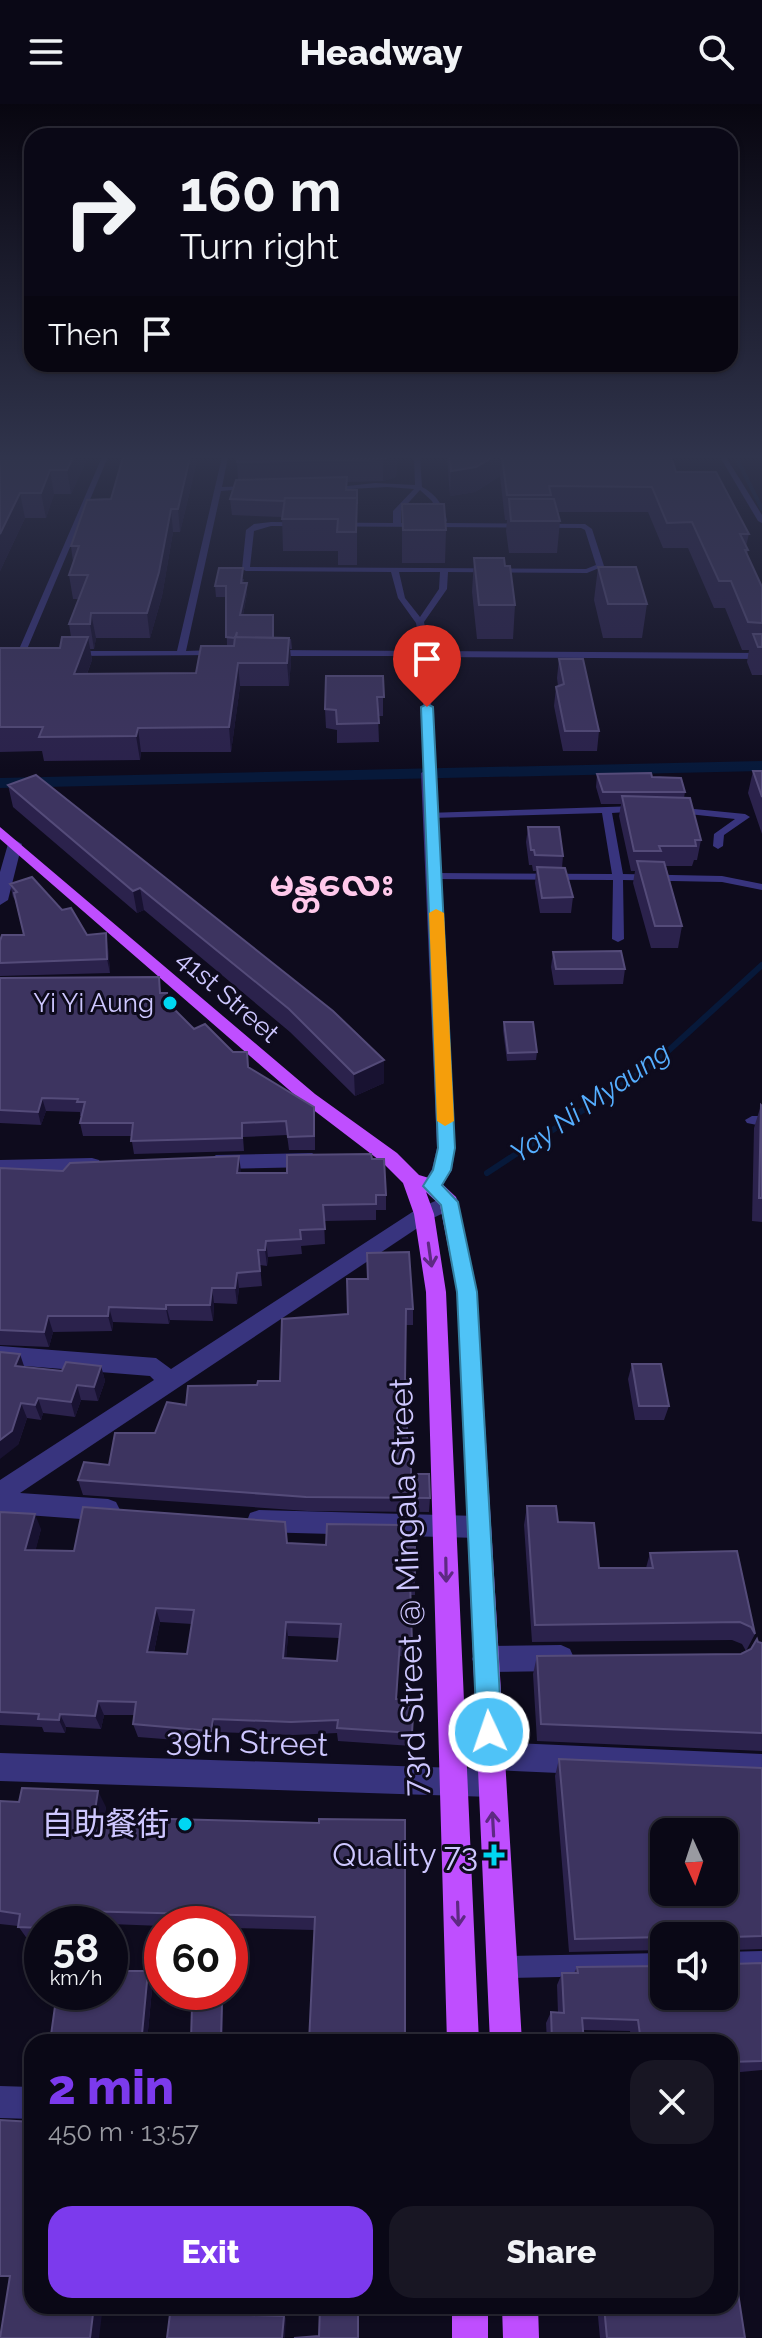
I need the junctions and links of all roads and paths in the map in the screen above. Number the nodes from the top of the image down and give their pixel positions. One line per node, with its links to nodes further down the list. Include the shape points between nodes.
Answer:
1 (58, 561): 16 (lane, via 16,654)
2 (203, 561): 5 (lane)
3 (247, 561): 8 (lane)
4 (598, 561): 10 (lane, via 600,566 587,571)
5 (201, 569): 6 (lane); 12 (lane)
6 (216, 569)
7 (231, 569): 8 (lane)
8 (246, 569): 9 (lane)
9 (395, 570): 10 (lane); 11 (lane, via 402,603)
10 (444, 570): 11 (lane, via 443,589)
11 (420, 622): 15 (lane)
12 (181, 653): 13 (lane); 17 (lane)
13 (227, 653)
14 (257, 653): 15 (lane)
15 (426, 653): 18 (lane); 19 (lane)
16 (37, 654)
17 (53, 654)
18 (762, 656)
19 (428, 776): 23 (street)
20 (655, 809): 21 (lane)
21 (606, 810): 23 (lane); 28 (lane)
22 (668, 810): 26 (lane, via 745,817 719,834)
23 (431, 815): 27 (street)
24 (0, 831): 25 (main road, 41st Street)
25 (15, 844): 30 (street); 32 (main road, 41st Street)
26 (718, 846)
27 (435, 876): 28 (lane); 40 (street, via 446,1148)
28 (618, 877): 29 (lane, via 722,879); 31 (lane)
29 (762, 887)
30 (0, 900)
31 (618, 939)
32 (169, 979): 33 (street); 34 (main road, 41st Street, via 297,1088)
33 (138, 980)
34 (390, 1158): 35 (street); 40 (main road, 41st Street)
35 (359, 1159)
36 (327, 1160): 37 (street)
37 (203, 1162)
38 (109, 1165): 39 (street)
39 (0, 1167)
40 (431, 1189): 41 (main road, 73rd Street @ Mingala Street); 41 (street); 43 (main road)
41 (424, 1214): 42 (main road, 73rd Street @ Mingala Street, one-way to 42); 45 (street)
42 (436, 1292): 43 (main road); 47 (main road, 73rd Street @ Mingala Street)
43 (467, 1292): 46 (main road)
44 (0, 1355): 45 (street, via 156,1367)
45 (170, 1382): 48 (street)
46 (475, 1437): 47 (main road); 53 (main road)
47 (442, 1440): 52 (main road, 73rd Street @ Mingala Street)
48 (0, 1493)
49 (0, 1502): 50 (street)
50 (138, 1512)
51 (230, 1519): 52 (street)
52 (445, 1527): 53 (street); 59 (main road, 73rd Street @ Mingala Street, one-way to 59)
53 (478, 1527): 55 (main road)
54 (593, 1657): 55 (street)
55 (485, 1659): 58 (main road)
56 (0, 1767): 59 (street, 39th Street)
57 (762, 1768): 58 (street, 39th Street)
58 (491, 1769): 59 (street, 39th Street); 63 (main road, one-way to 58)
59 (452, 1783): 64 (main road, 73rd Street @ Mingala Street, one-way to 64)
60 (762, 1962): 61 (lane)
61 (738, 1963)
62 (650, 1964): 63 (lane)
63 (502, 1967): 65 (main road)
64 (463, 2034)
65 (506, 2034)
66 (0, 2102): 67 (street)
67 (24, 2103)
68 (470, 2314): 70 (main road)
69 (520, 2314): 71 (main road)
70 (470, 2338)
71 (521, 2338)

